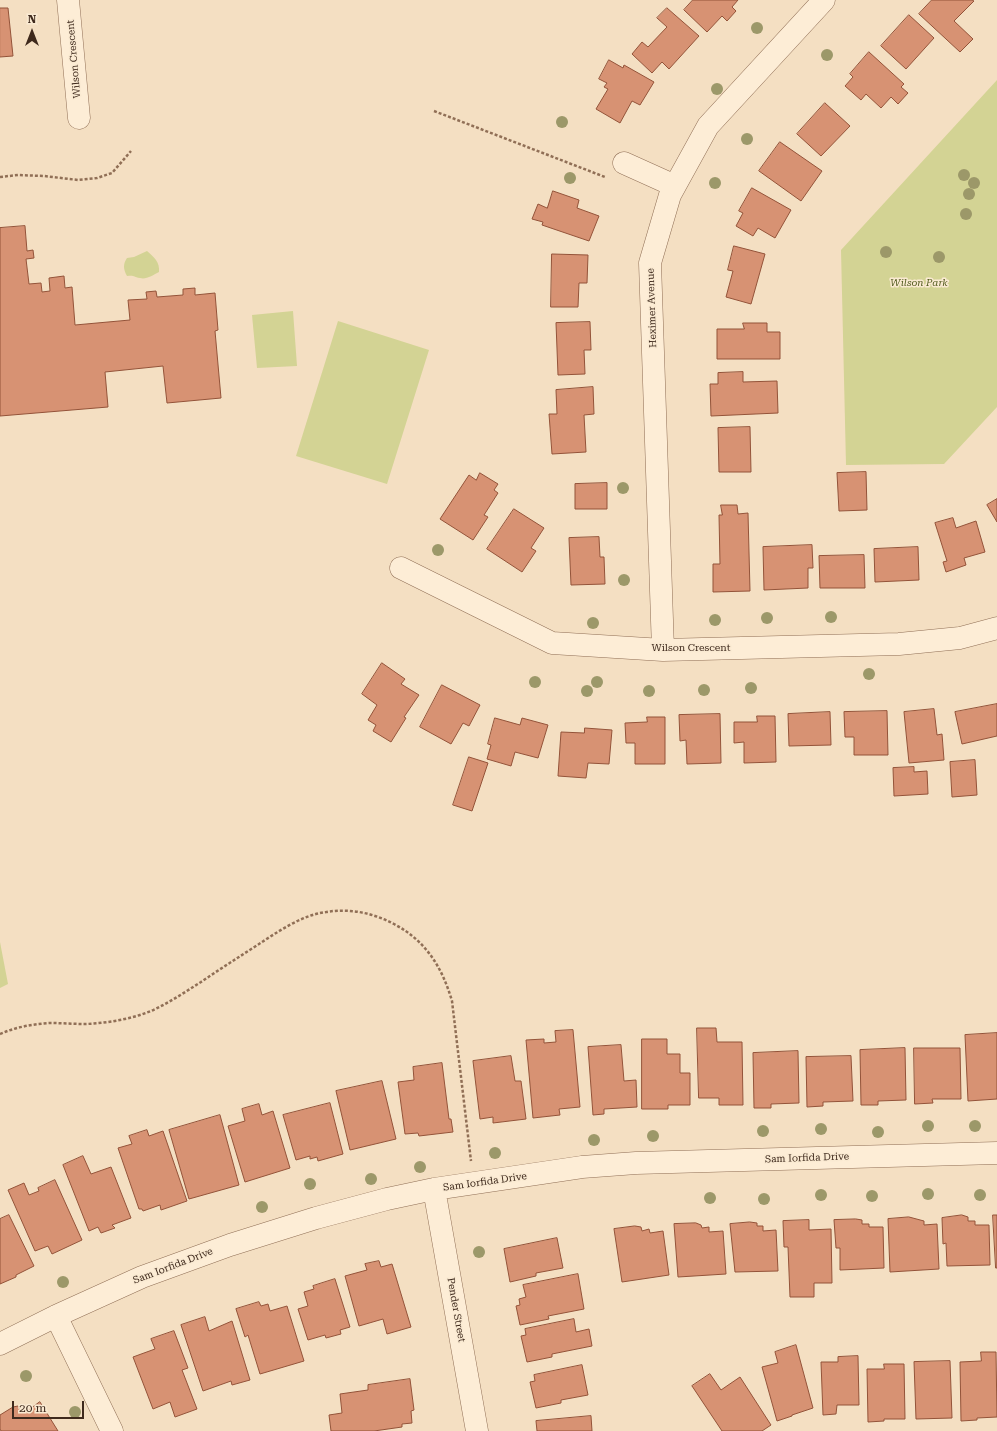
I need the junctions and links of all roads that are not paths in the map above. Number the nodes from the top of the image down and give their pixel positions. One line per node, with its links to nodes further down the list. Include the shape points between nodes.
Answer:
1 (68, 0): 3 (street, Wilson Crescent)
2 (824, 0): 5 (street, Heximer Avenue, via 708,126)
3 (79, 118)
4 (624, 163): 5 (street)
5 (674, 186): 8 (street, Heximer Avenue, via 650,263)
6 (401, 568): 8 (street, Wilson Crescent, via 552,643)
7 (997, 628): 8 (street, Wilson Crescent, via 960,638 898,644)
8 (663, 650)
9 (997, 1153): 10 (street, Sam Iorfida Drive, via 636,1163 582,1167)
10 (434, 1189): 11 (street, Sam Iorfida Drive, via 387,1199 273,1231 142,1277); 14 (street, Pender Street)
11 (56, 1316): 12 (street, Sam Iorfida Drive); 13 (street)
12 (0, 1344)
13 (112, 1431)
14 (477, 1431)

